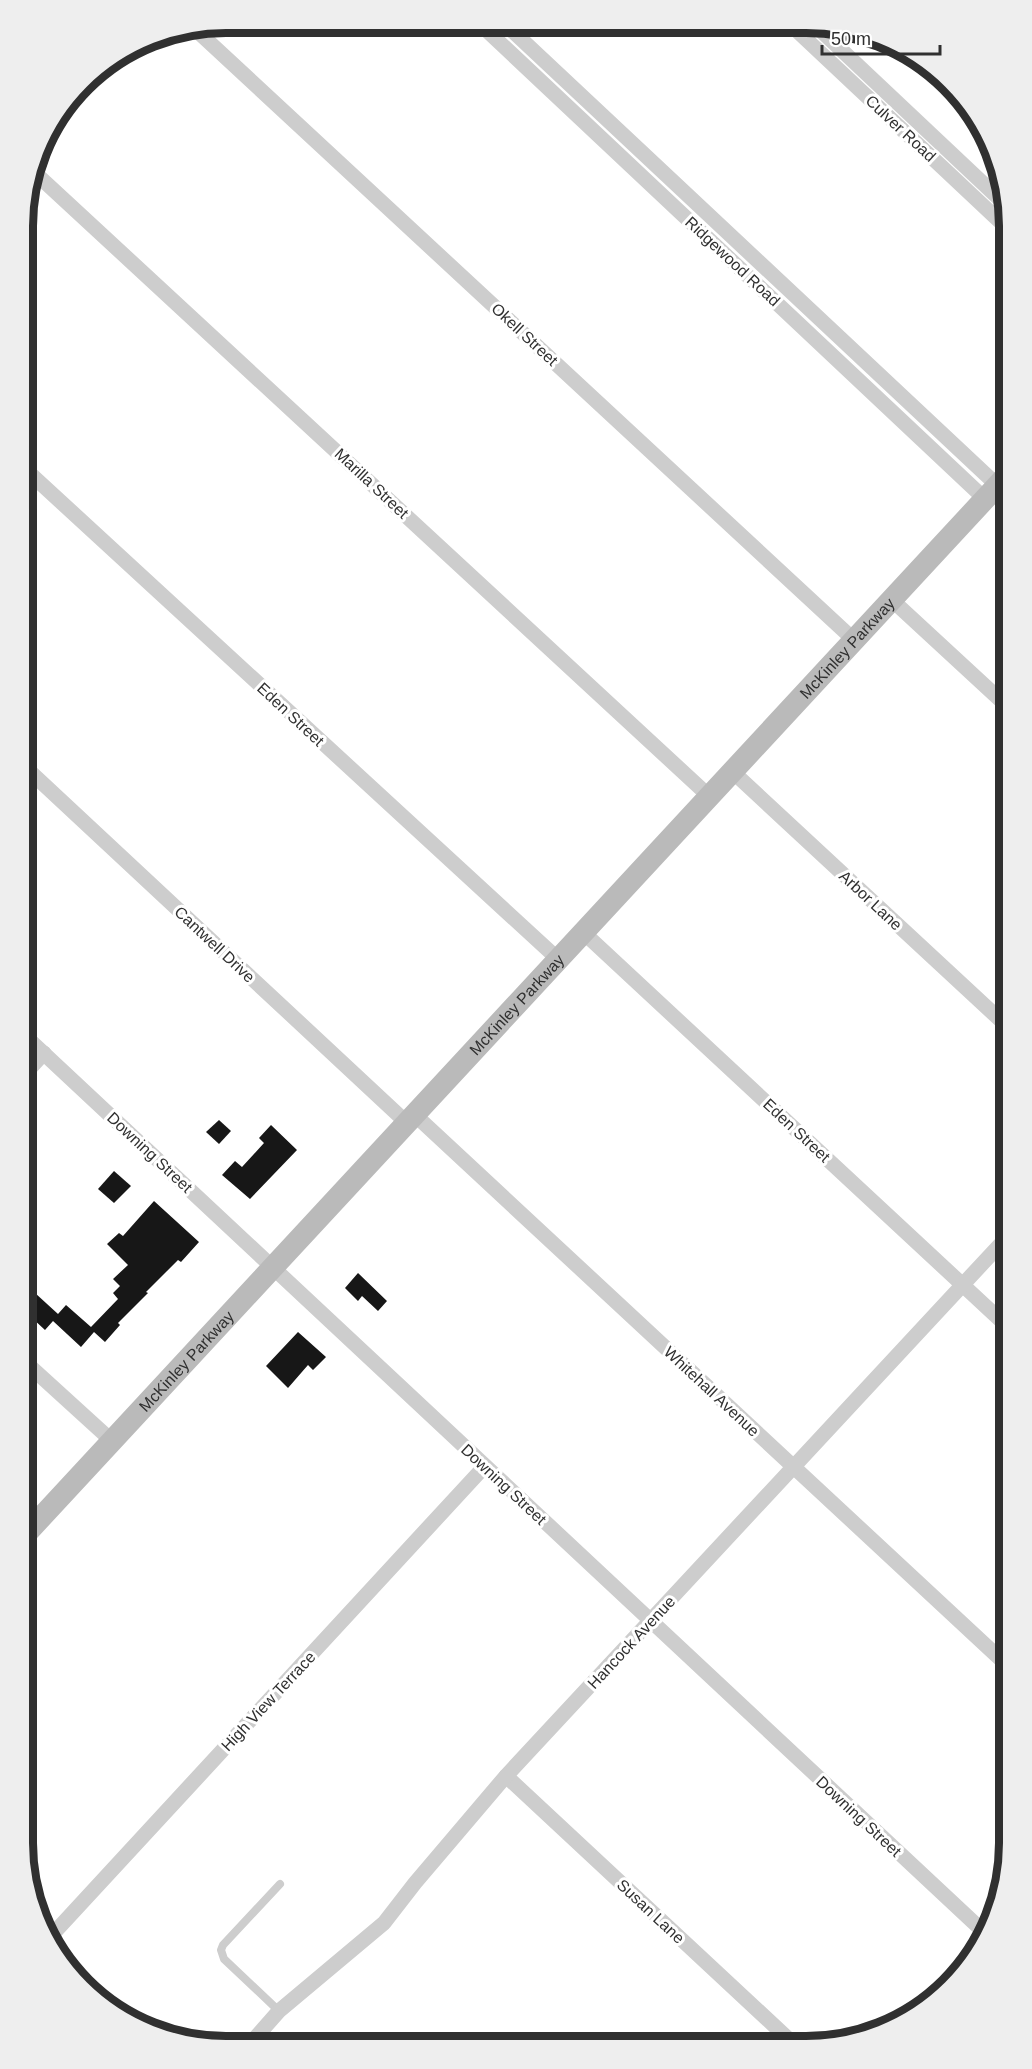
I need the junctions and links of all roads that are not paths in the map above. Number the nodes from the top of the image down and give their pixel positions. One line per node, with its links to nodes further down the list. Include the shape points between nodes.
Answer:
1 (490, 33): 7 (street, Ridgewood Road)
2 (515, 33): 6 (street, Ridgewood Road)
3 (799, 33): 10 (street, Culver Road)
4 (825, 34): 9 (street, Culver Road)
5 (201, 35): 16 (street, Okell Street)
6 (634, 145): 7 (street); 11 (street, Ridgewood Road)
7 (622, 157): 12 (street, Ridgewood Road)
8 (40, 177): 20 (street, Marilla Street)
9 (996, 195)
10 (998, 219)
11 (801, 302): 12 (street); 14 (street, Ridgewood Road)
12 (789, 315): 14 (street, Ridgewood Road)
13 (33, 476): 22 (street, Eden Street)
14 (997, 486): 15 (street, McKinley Parkway)
15 (892, 600): 16 (street, McKinley Parkway); 17 (street)
16 (854, 640): 18 (street, McKinley Parkway)
17 (999, 699)
18 (733, 772): 20 (street, McKinley Parkway); 23 (street, Arbor Lane)
19 (33, 774): 27 (street, Cantwell Drive)
20 (710, 796): 21 (street, McKinley Parkway)
21 (584, 933): 22 (street, McKinley Parkway); 30 (street, Eden Street)
22 (559, 960): 27 (street, McKinley Parkway)
23 (999, 1019)
24 (33, 1043): 25 (street, Downing Street)
25 (44, 1053): 26 (street); 29 (street, Downing Street)
26 (33, 1065)
27 (411, 1119): 29 (street, McKinley Parkway); 35 (street, Whitehall Avenue)
28 (999, 1246): 30 (street, Hancock Avenue)
29 (273, 1268): 33 (street, McKinley Parkway); 34 (street, Downing Street)
30 (963, 1285): 31 (street, Eden Street); 35 (street, Hancock Avenue)
31 (999, 1319)
32 (33, 1369): 33 (street)
33 (111, 1441): 36 (street, McKinley Parkway)
34 (485, 1466): 37 (street, Downing Street); 42 (street, High View Terrace)
35 (793, 1468): 37 (street, Hancock Avenue); 38 (street, Whitehall Avenue)
36 (33, 1526)
37 (651, 1621): 39 (street, Hancock Avenue); 41 (street, Downing Street)
38 (999, 1658)
39 (506, 1776): 43 (street, Hancock Avenue, via 384,1923); 45 (street, Susan Lane)
40 (280, 1884): 43 (lane, via 221,1950 224,1959)
41 (979, 1927)
42 (55, 1932)
43 (279, 2011): 44 (street, Hancock Avenue)
44 (257, 2036)
45 (785, 2036)

